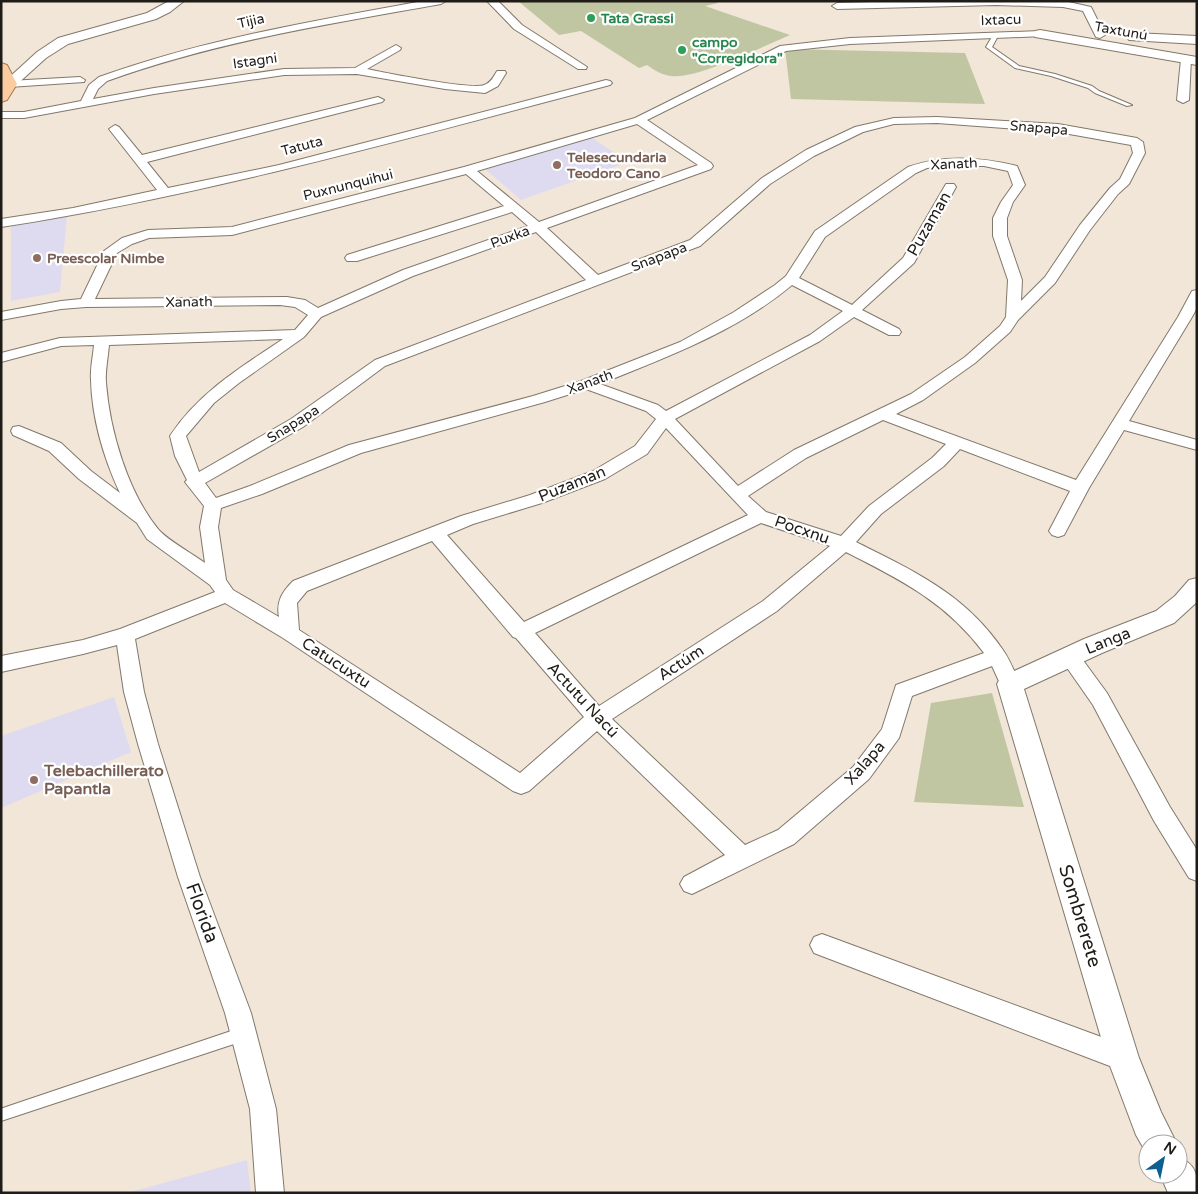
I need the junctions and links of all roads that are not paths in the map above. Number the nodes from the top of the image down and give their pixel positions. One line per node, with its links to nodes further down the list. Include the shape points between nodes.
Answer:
1 (178, 1): 19 (street, via 145,18 63,41)
2 (441, 1): 22 (street, Tijia, via 270,32 176,54 103,80 94,87)
3 (492, 1): 12 (street, via 518,27)
4 (837, 6): 6 (street, via 996,2 1063,4 1087,9)
5 (1040, 34): 6 (street, Ixtacu); 7 (street, Ixtacu); 11 (street, Taxtunú)
6 (1100, 35): 8 (street, Ixtacu)
7 (995, 36): 9 (street, Ixtacu, via 850,41); 23 (lane, via 989,47 1018,66 1090,87)
8 (1197, 40)
9 (807, 46): 26 (street, via 784,48)
10 (396, 48): 14 (street)
11 (1192, 60): 21 (street)
12 (582, 67)
13 (1, 68): 19 (main road)
14 (357, 71): 18 (street, Istagni); 22 (street, Istagni, via 284,72)
15 (501, 73): 18 (street)
16 (80, 80): 19 (street)
17 (606, 83): 24 (street, Tatuta)
18 (485, 90): 24 (street, via 490,104)
19 (5, 91)
20 (378, 100): 28 (street)
21 (1183, 100)
22 (85, 104): 25 (street, Istagni)
23 (1129, 105)
24 (482, 115): 31 (street, Tatuta, via 280,168)
25 (1, 116)
26 (643, 118): 29 (street, Puxnunquihui); 34 (street, Puxka, via 707,166)
27 (115, 129): 28 (street)
28 (139, 160): 31 (street)
29 (468, 170): 32 (street); 39 (street, Puxnunquihui, via 232,231 148,234 127,241 110,251)
30 (950, 187): 40 (street, Puzaman, via 909,260)
31 (165, 192): 33 (street, Tatuta, via 73,212)
32 (514, 208): 34 (street); 35 (street)
33 (1, 223)
34 (538, 226): 37 (street); 41 (street, Puxka, via 408,273)
35 (352, 258)
36 (790, 279): 40 (street); 43 (street, Xanath, via 820,234 912,170 946,162 1000,164 1012,169 1018,185 1000,218 1000,236 1015,280); 49 (street, Xanath, via 739,315 685,345)
37 (596, 280): 43 (street, Snapapa, via 695,243 766,181 810,153 858,129 894,121 937,120 1058,128 1138,142 1139,153 1125,182 1114,190 1050,280); 56 (street, Snapapa, via 380,363 297,424)
38 (1197, 294): 44 (street)
39 (86, 303): 41 (street, Xanath, via 294,302 310,306); 42 (street, Xanath)
40 (854, 310): 45 (street); 51 (street, Puzaman, via 815,338)
41 (316, 314): 46 (street)
42 (1, 316)
43 (1013, 317): 50 (street, via 1005,329 970,360 917,397)
44 (1191, 319): 52 (street)
45 (894, 332)
46 (299, 334): 47 (street); 56 (street, via 215,393 188,420 178,436 180,451)
47 (102, 341): 48 (street, via 60,342); 61 (street, via 98,386 108,435 132,502)
48 (1, 358)
49 (586, 384): 51 (street, Pocxnu, via 652,408); 59 (street, Xanath, via 355,449)
50 (884, 415): 54 (street); 58 (street, via 800,454)
51 (665, 418): 58 (street, Pocxnu); 63 (street, Puzaman, via 641,450 599,475)
52 (1119, 423): 55 (street); 57 (street)
53 (19, 431): 61 (street, via 55,447 84,475)
54 (956, 443): 57 (street); 64 (street, Actúm, via 938,462 875,510)
55 (1197, 445)
56 (194, 482): 59 (street)
57 (1080, 488): 62 (street)
58 (738, 495): 60 (street, Pocxnu)
59 (212, 505): 66 (street, via 210,527)
60 (760, 516): 64 (street, Pocxnu); 67 (street)
61 (143, 519): 66 (street, via 154,535)
62 (1058, 531)
63 (435, 532): 67 (street, Actutu Nacú); 68 (street, Puzaman, via 300,586 290,595 286,605)
64 (844, 544): 70 (street, Pocxnu, via 916,580 943,598 976,628); 74 (street, Actúm, via 770,606)
65 (1197, 586): 71 (street, Langa, via 1165,617)
66 (221, 587): 68 (street, Catucuxtu); 69 (street)
67 (520, 632): 74 (street, Actutu Nacú)
68 (290, 633): 75 (street, Catucuxtu)
69 (125, 635): 72 (street); 80 (street, Florida, via 134,692 148,744 189,877)
70 (997, 656): 73 (street, Pocxnu); 76 (street, Xalapa, via 904,691 892,732 861,773 786,837)
71 (1070, 656): 73 (street, Langa); 77 (street, via 1100,699)
72 (1, 664)
73 (1010, 684): 81 (street, Sombrerete)
74 (597, 718): 75 (street, Actúm); 76 (street, Actutu Nacú)
75 (521, 785)
76 (742, 857): 78 (street, Xalapa)
77 (1197, 871)
78 (692, 884)
79 (822, 945): 81 (street)
80 (244, 1034): 82 (lane); 84 (street, Florida, via 263,1109)
81 (1123, 1058): 83 (street, Sombrerete)
82 (3, 1115)
83 (1154, 1134)
84 (270, 1193)

